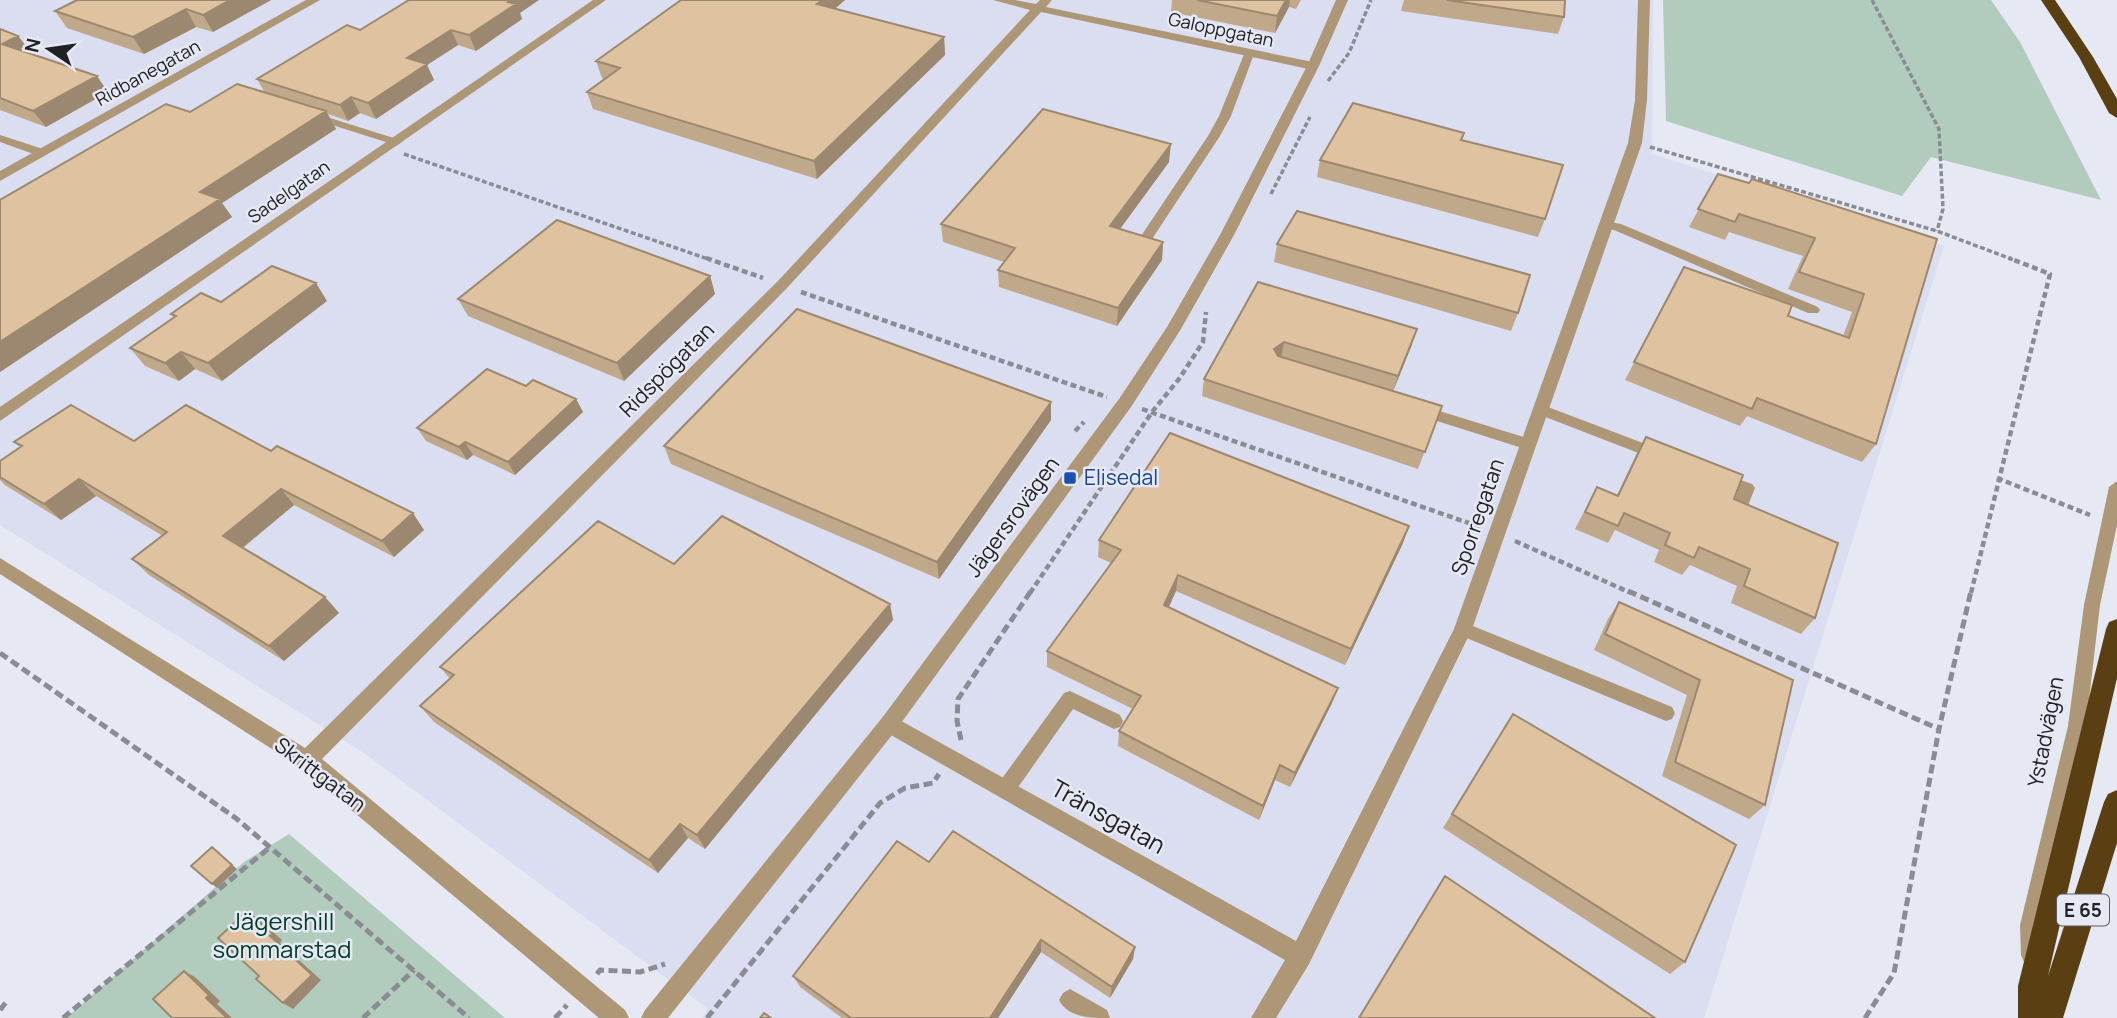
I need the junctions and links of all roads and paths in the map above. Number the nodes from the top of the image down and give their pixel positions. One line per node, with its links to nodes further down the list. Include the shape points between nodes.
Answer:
1 (314, 0): 16 (street, Ridbanegatan)
2 (600, 0): 14 (street, Sadelgatan)
3 (999, 0): 8 (street, Galoppgatan)
4 (1342, 0): 10 (street, Jägersrovägen)
5 (1644, 0): 15 (street, Sporregatan)
6 (1872, 0): 19 (path, via 1939,129 1943,209)
7 (2048, 0): 12 (highway)
8 (1043, 4): 9 (street, Galoppgatan); 44 (street, Ridspögatan, via 782,285)
9 (1249, 54): 10 (street, Galoppgatan); 20 (lane, via 1226,116)
10 (1313, 66): 41 (street, Jägersrovägen, via 1173,329 1125,403)
11 (294, 109): 14 (lane)
12 (2117, 113)
13 (0, 138): 16 (lane)
14 (396, 142): 26 (street, Sadelgatan)
15 (1635, 143): 18 (street, Sporregatan); 19 (path)
16 (42, 153): 17 (street, Ridbanegatan)
17 (0, 177)
18 (1606, 225): 22 (lane); 24 (street, Sporregatan)
19 (1937, 231): 30 (path, via 2050,274)
20 (1145, 239)
21 (1211, 303): 25 (path, via 1203,342)
22 (1813, 310)
23 (1410, 407): 27 (lane)
24 (1540, 410): 27 (street, Sporregatan); 28 (lane)
25 (1152, 412): 34 (path); 43 (path, via 958,699 957,721 963,738)
26 (0, 415)
27 (1528, 444): 34 (street, Sporregatan)
28 (1669, 459)
29 (1708, 473): 32 (lane, via 1747,488)
30 (1997, 478): 33 (path); 42 (path)
31 (2117, 487): 51 (lane, Ystadvägen, via 2092,605 2077,726 2030,925)
32 (1737, 514)
33 (2097, 518)
34 (1496, 533): 37 (street, Sporregatan); 42 (path)
35 (0, 565): 44 (street, Skrittgatan)
36 (2117, 628): 51 (highway)
37 (1463, 629): 39 (lane); 48 (street, Sporregatan)
38 (0, 653): 47 (path, via 237,819)
39 (1667, 713)
40 (1114, 721): 45 (lane, via 1070,699)
41 (889, 724): 43 (street, Tränsgatan); 61 (street, Jägersrovägen)
42 (1939, 729): 65 (path, via 1894,973)
43 (949, 758): 45 (street, Tränsgatan); 62 (path, via 933,783 914,783 880,803)
44 (307, 760): 52 (street, Skrittgatan)
45 (1005, 790): 48 (street, Tränsgatan)
46 (2117, 802): 67 (highway, E 65)
47 (269, 848): 50 (path); 56 (path)
48 (1301, 956): 64 (street, Sporregatan)
49 (671, 959): 52 (path, via 640,972 600,970)
50 (414, 970): 57 (path); 58 (path)
51 (2032, 986): 66 (highway)
52 (582, 989): 59 (path); 60 (street, Skrittgatan)
53 (1070, 1000): 63 (lane)
54 (7, 1001): 55 (path)
55 (0, 1010)
56 (63, 1018)
57 (363, 1018)
58 (469, 1018)
59 (555, 1018)
60 (617, 1018)
61 (653, 1018)
62 (707, 1018)
63 (1099, 1018)
64 (1263, 1018)
65 (1866, 1018)
66 (2032, 1018)
67 (2049, 1018)

